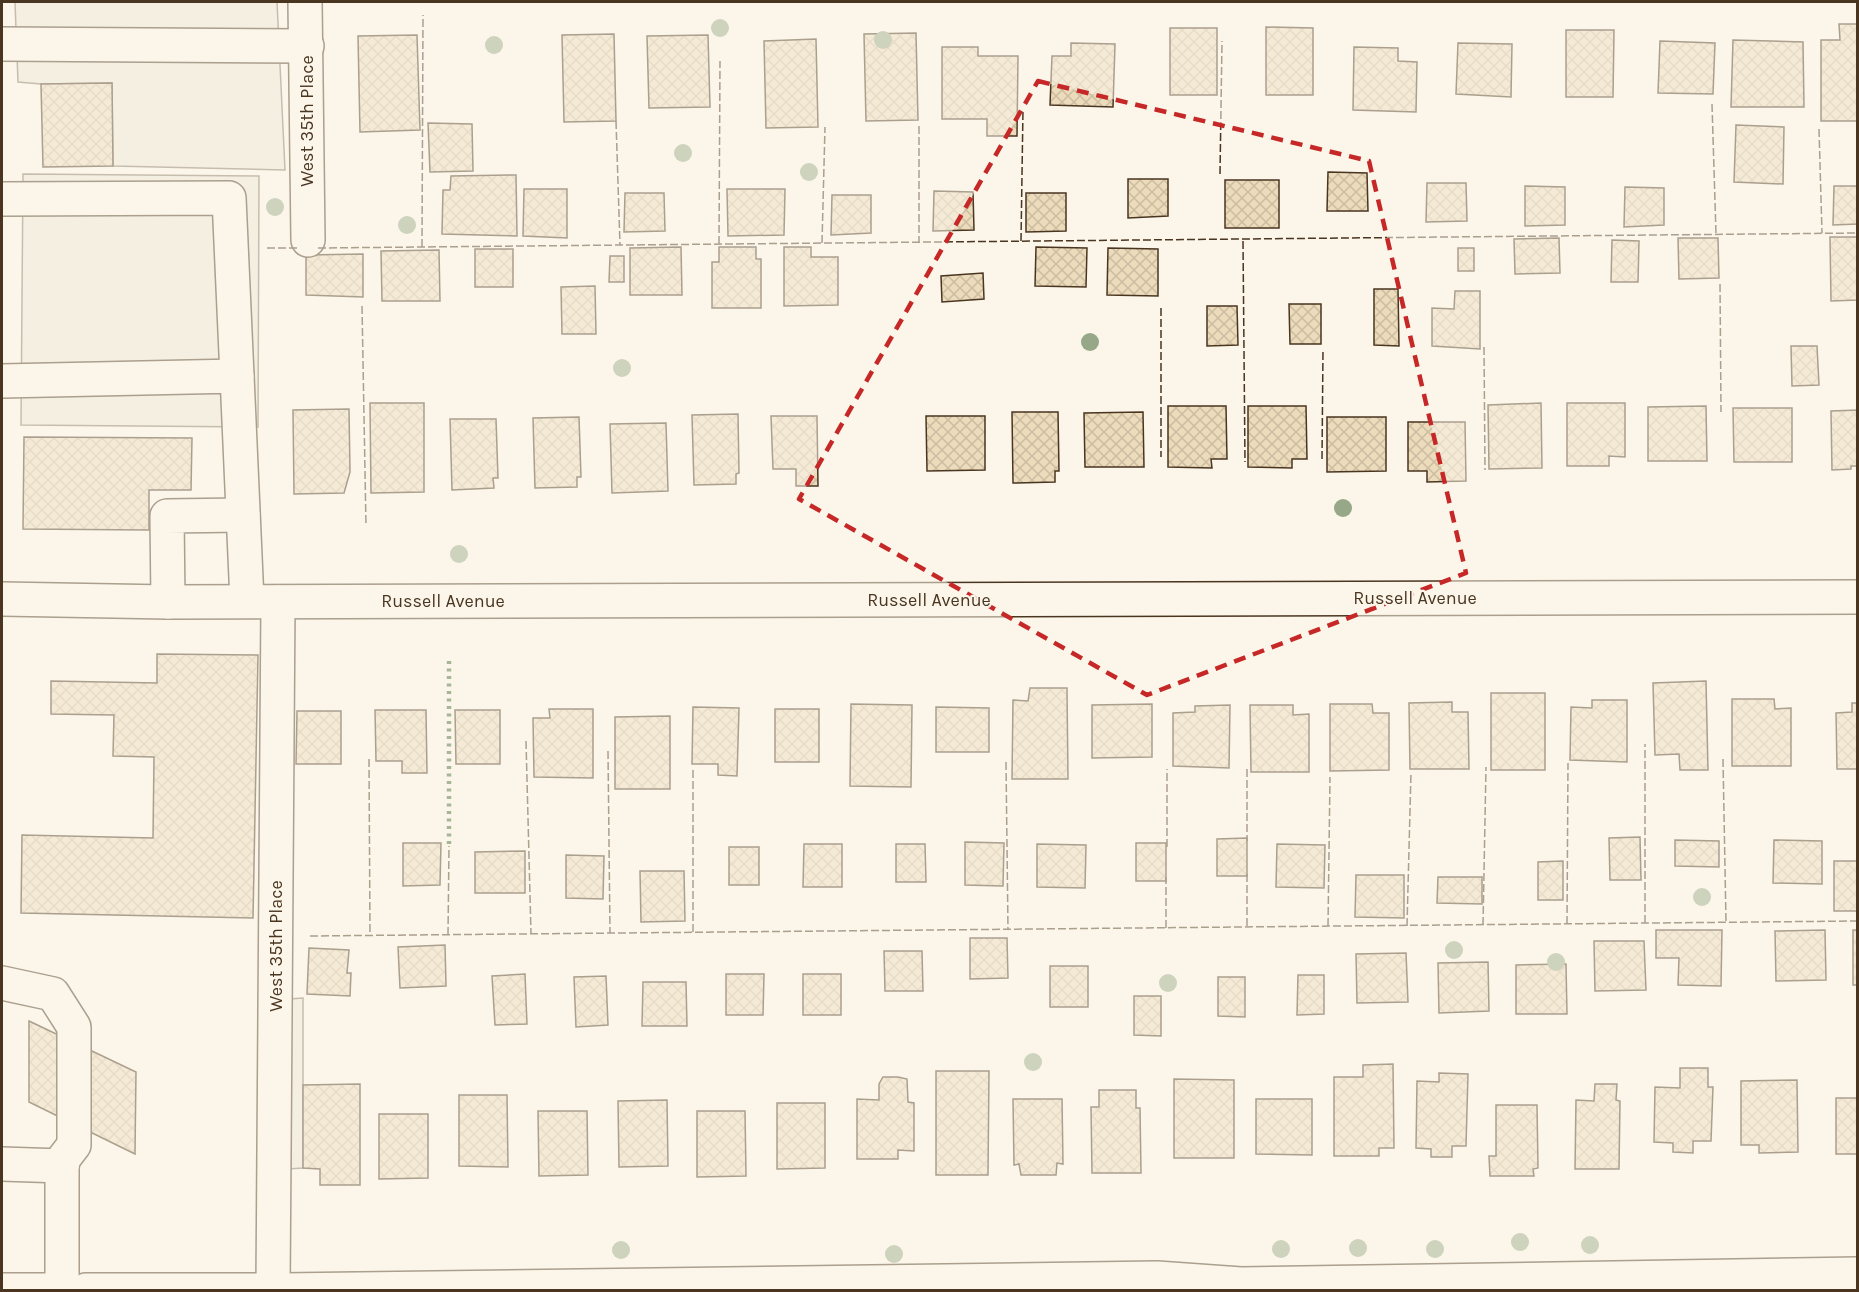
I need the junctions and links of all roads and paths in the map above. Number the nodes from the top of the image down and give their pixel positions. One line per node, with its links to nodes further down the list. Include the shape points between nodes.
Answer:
1 (305, 2): 3 (street, West 35th Place)
2 (2, 44): 3 (street)
3 (307, 46): 5 (street, West 35th Place)
4 (2, 199): 6 (street, West 35th Place, via 229,198)
5 (308, 240)
6 (237, 376): 7 (street); 8 (street, West 35th Place)
7 (2, 381)
8 (243, 515): 11 (street, West 35th Place); 12 (street, via 167,516)
9 (1857, 597): 11 (street, Russell Avenue)
10 (2, 599): 12 (street, Russell Avenue)
11 (262, 601): 12 (street, Russell Avenue); 17 (street, West 35th Place)
12 (168, 602)
13 (2, 983): 15 (street, via 53,994 74,1028 74,1145)
14 (2, 1164): 15 (street)
15 (62, 1166): 20 (street)
16 (1857, 1274): 17 (street, via 1241,1284 1157,1278)
17 (273, 1289): 21 (street)
18 (2, 1290): 19 (street)
19 (54, 1290)
20 (62, 1290)
21 (86, 1290)

